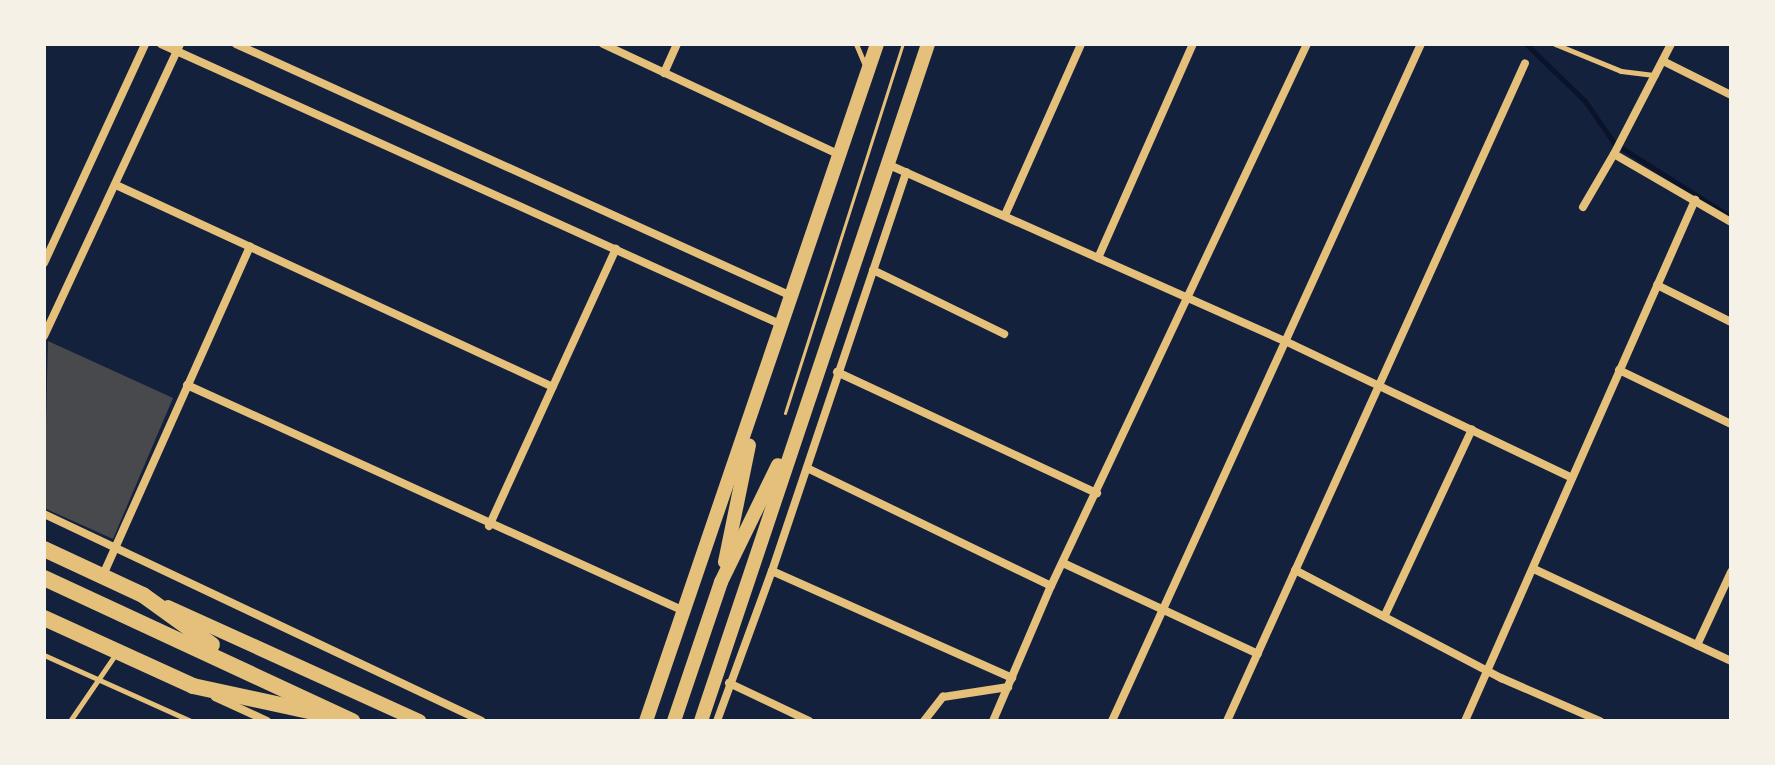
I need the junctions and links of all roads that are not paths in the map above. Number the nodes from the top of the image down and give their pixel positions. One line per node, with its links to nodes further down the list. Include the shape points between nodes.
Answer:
1 (145, 44): 34 (street)
2 (161, 44): 15 (street)
3 (236, 44): 37 (street)
4 (603, 44): 19 (street)
5 (677, 44): 19 (street)
6 (856, 44): 18 (lane)
7 (877, 44): 18 (main road)
8 (928, 44): 24 (main road)
9 (1081, 44): 29 (street)
10 (1193, 44): 33 (street)
11 (1307, 44): 38 (street)
12 (1421, 44): 43 (street)
13 (1555, 44): 20 (lane, via 1621,71)
14 (1671, 44): 16 (street)
15 (178, 48): 26 (street); 32 (street)
16 (1663, 61): 20 (street); 21 (street)
17 (1525, 63): 47 (street)
18 (867, 72): 23 (main road)
19 (664, 73): 23 (street)
20 (1656, 75): 22 (street)
21 (1731, 95)
22 (1616, 150): 27 (street); 28 (street)
23 (838, 154): 37 (main road)
24 (886, 164): 25 (street); 50 (main road)
25 (906, 172): 29 (street); 35 (street)
26 (116, 185): 31 (street); 42 (street)
27 (1695, 200): 30 (street); 36 (street)
28 (1583, 207)
29 (1005, 215): 33 (street)
30 (1731, 222)
31 (250, 246): 46 (street); 49 (street)
32 (616, 249): 40 (street); 49 (street)
33 (1098, 258): 38 (street)
34 (44, 263)
35 (873, 270): 41 (street); 45 (street)
36 (1657, 285): 39 (street); 44 (street)
37 (789, 295): 40 (main road)
38 (1190, 298): 43 (street); 55 (street)
39 (1731, 322)
40 (780, 324): 48 (main road)
41 (1004, 334)
42 (44, 336)
43 (1285, 341): 47 (street); 71 (street)
44 (1619, 370): 51 (street); 54 (street)
45 (837, 372): 53 (street); 55 (street)
46 (187, 385): 57 (street); 58 (street)
47 (1379, 385): 52 (street); 61 (street)
48 (761, 386): 68 (main road); 70 (main road)
49 (553, 387): 57 (street)
50 (803, 414): 68 (main road); 94 (main road)
51 (1731, 424)
52 (1472, 429): 54 (street); 72 (street)
53 (807, 468): 63 (street); 67 (street)
54 (1572, 478): 62 (street)
55 (1097, 493): 60 (street)
56 (44, 514): 58 (street)
57 (489, 526): 70 (street)
58 (116, 547): 65 (street); 91 (street)
59 (44, 549): 65 (highway)
60 (1063, 563): 67 (street); 71 (street)
61 (1295, 570): 72 (street); 76 (street)
62 (1536, 570): 74 (street); 80 (street)
63 (772, 571): 81 (street); 83 (street)
64 (1731, 572): 74 (street)
65 (103, 575): 69 (highway)
66 (44, 578): 79 (highway)
67 (1051, 586): 81 (street)
68 (718, 589): 93 (main road)
69 (143, 595): 79 (highway); 90 (main road)
70 (684, 611): 92 (main road)
71 (1163, 611): 76 (street); 99 (street)
72 (1385, 615): 80 (street)
73 (44, 618): 75 (highway)
74 (1697, 645): 78 (street)
75 (117, 651): 82 (lane); 84 (highway)
76 (1258, 654): 100 (street)
77 (44, 655): 82 (lane)
78 (1731, 661)
79 (243, 667): 89 (highway)
80 (1487, 669): 101 (street); 102 (street)
81 (1012, 678): 85 (street)
82 (100, 679): 86 (lane); 87 (lane)
83 (729, 683): 95 (street); 96 (street)
84 (193, 686): 88 (street); 89 (highway)
85 (1008, 687): 97 (street, via 943,697); 98 (street)
86 (70, 721)
87 (191, 721)
88 (267, 721)
89 (352, 721)
90 (419, 721)
91 (482, 721)
92 (646, 721)
93 (674, 721)
94 (701, 721)
95 (717, 721)
96 (809, 721)
97 (924, 721)
98 (993, 721)
99 (1112, 721)
100 (1227, 721)
101 (1465, 721)
102 (1600, 721)

